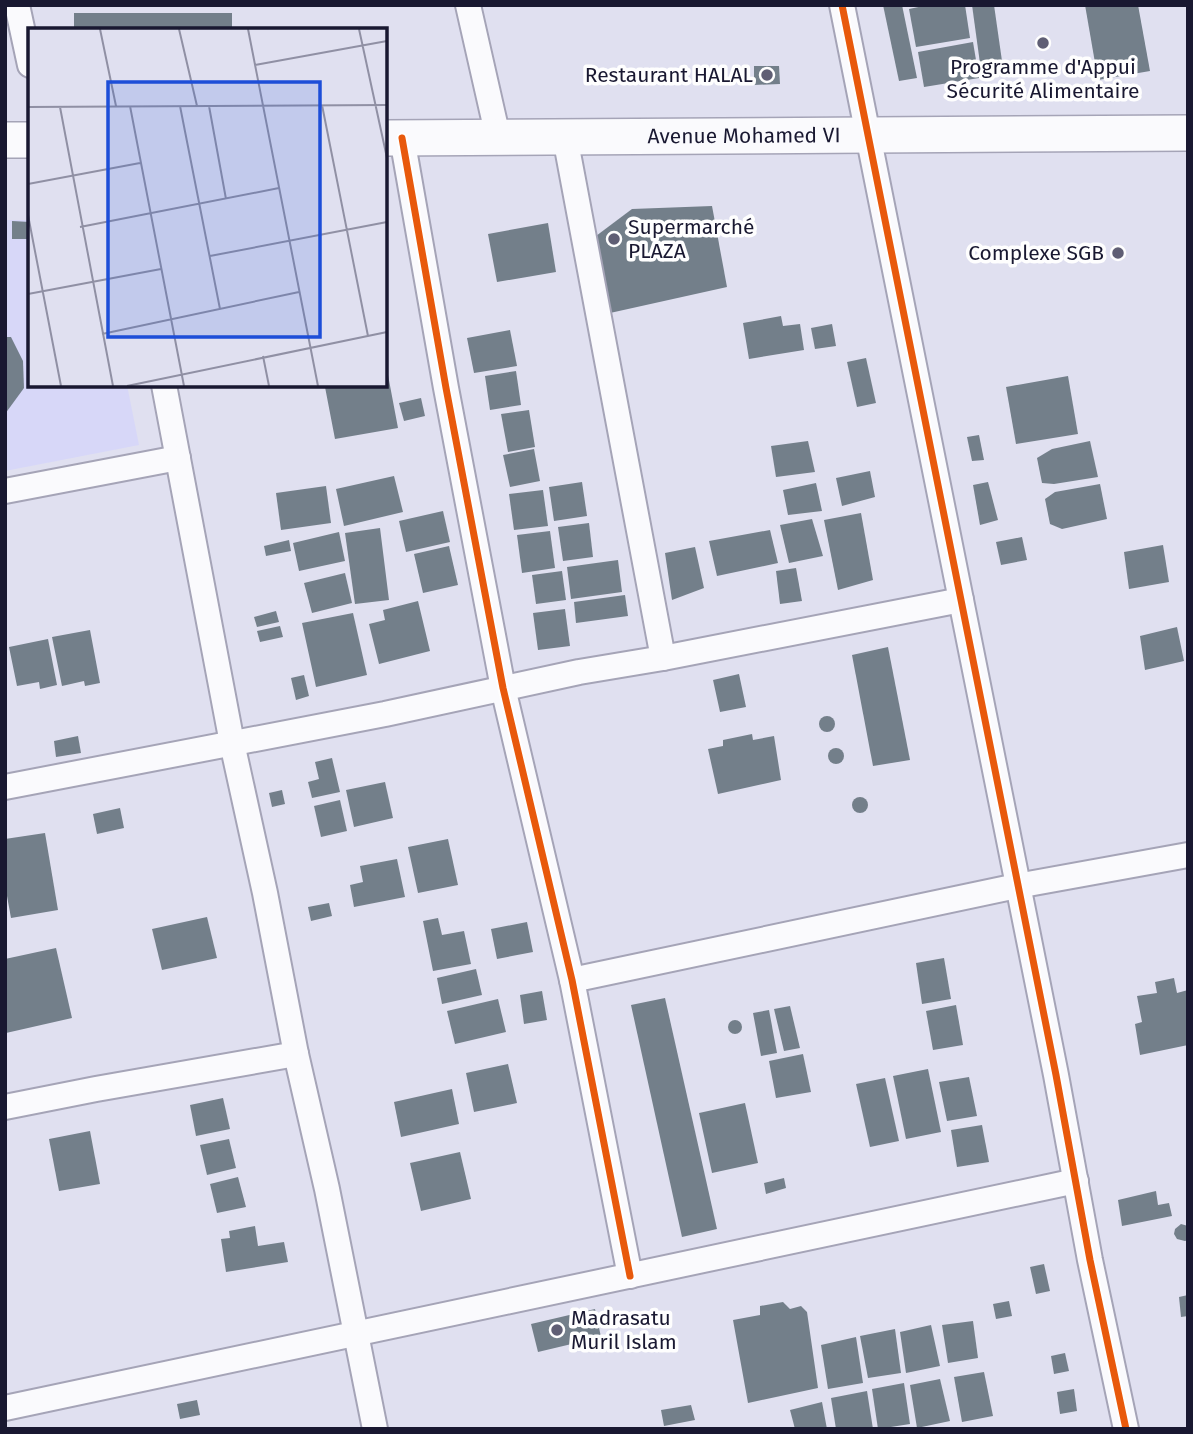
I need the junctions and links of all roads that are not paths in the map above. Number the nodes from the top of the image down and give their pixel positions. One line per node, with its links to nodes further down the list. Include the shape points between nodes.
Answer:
1 (17, 5): 4 (street)
2 (468, 5): 7 (street)
3 (842, 5): 6 (street)
4 (28, 56)
5 (1188, 133): 6 (street, Avenue Mohamed VI)
6 (869, 135): 8 (street, Avenue Mohamed VI); 15 (street)
7 (498, 137): 8 (street, Avenue Mohamed VI); 9 (street, Avenue Mohamed VI)
8 (565, 137): 16 (street)
9 (394, 138): 17 (street)
10 (5, 140): 11 (street)
11 (28, 140)
12 (164, 387): 13 (street)
13 (178, 458): 14 (street); 18 (street)
14 (5, 491)
15 (961, 600): 16 (street); 21 (street)
16 (663, 658): 17 (street)
17 (503, 688): 18 (street); 22 (street)
18 (232, 743): 19 (street); 23 (street)
19 (5, 787)
20 (1188, 856): 21 (street)
21 (1017, 886): 22 (street); 25 (street)
22 (572, 980): 26 (street)
23 (296, 1054): 24 (street); 27 (street)
24 (5, 1107)
25 (1076, 1181): 26 (street); 30 (street)
26 (630, 1276): 27 (street)
27 (355, 1334): 28 (street); 29 (street)
28 (5, 1408)
29 (375, 1429)
30 (1126, 1429)

